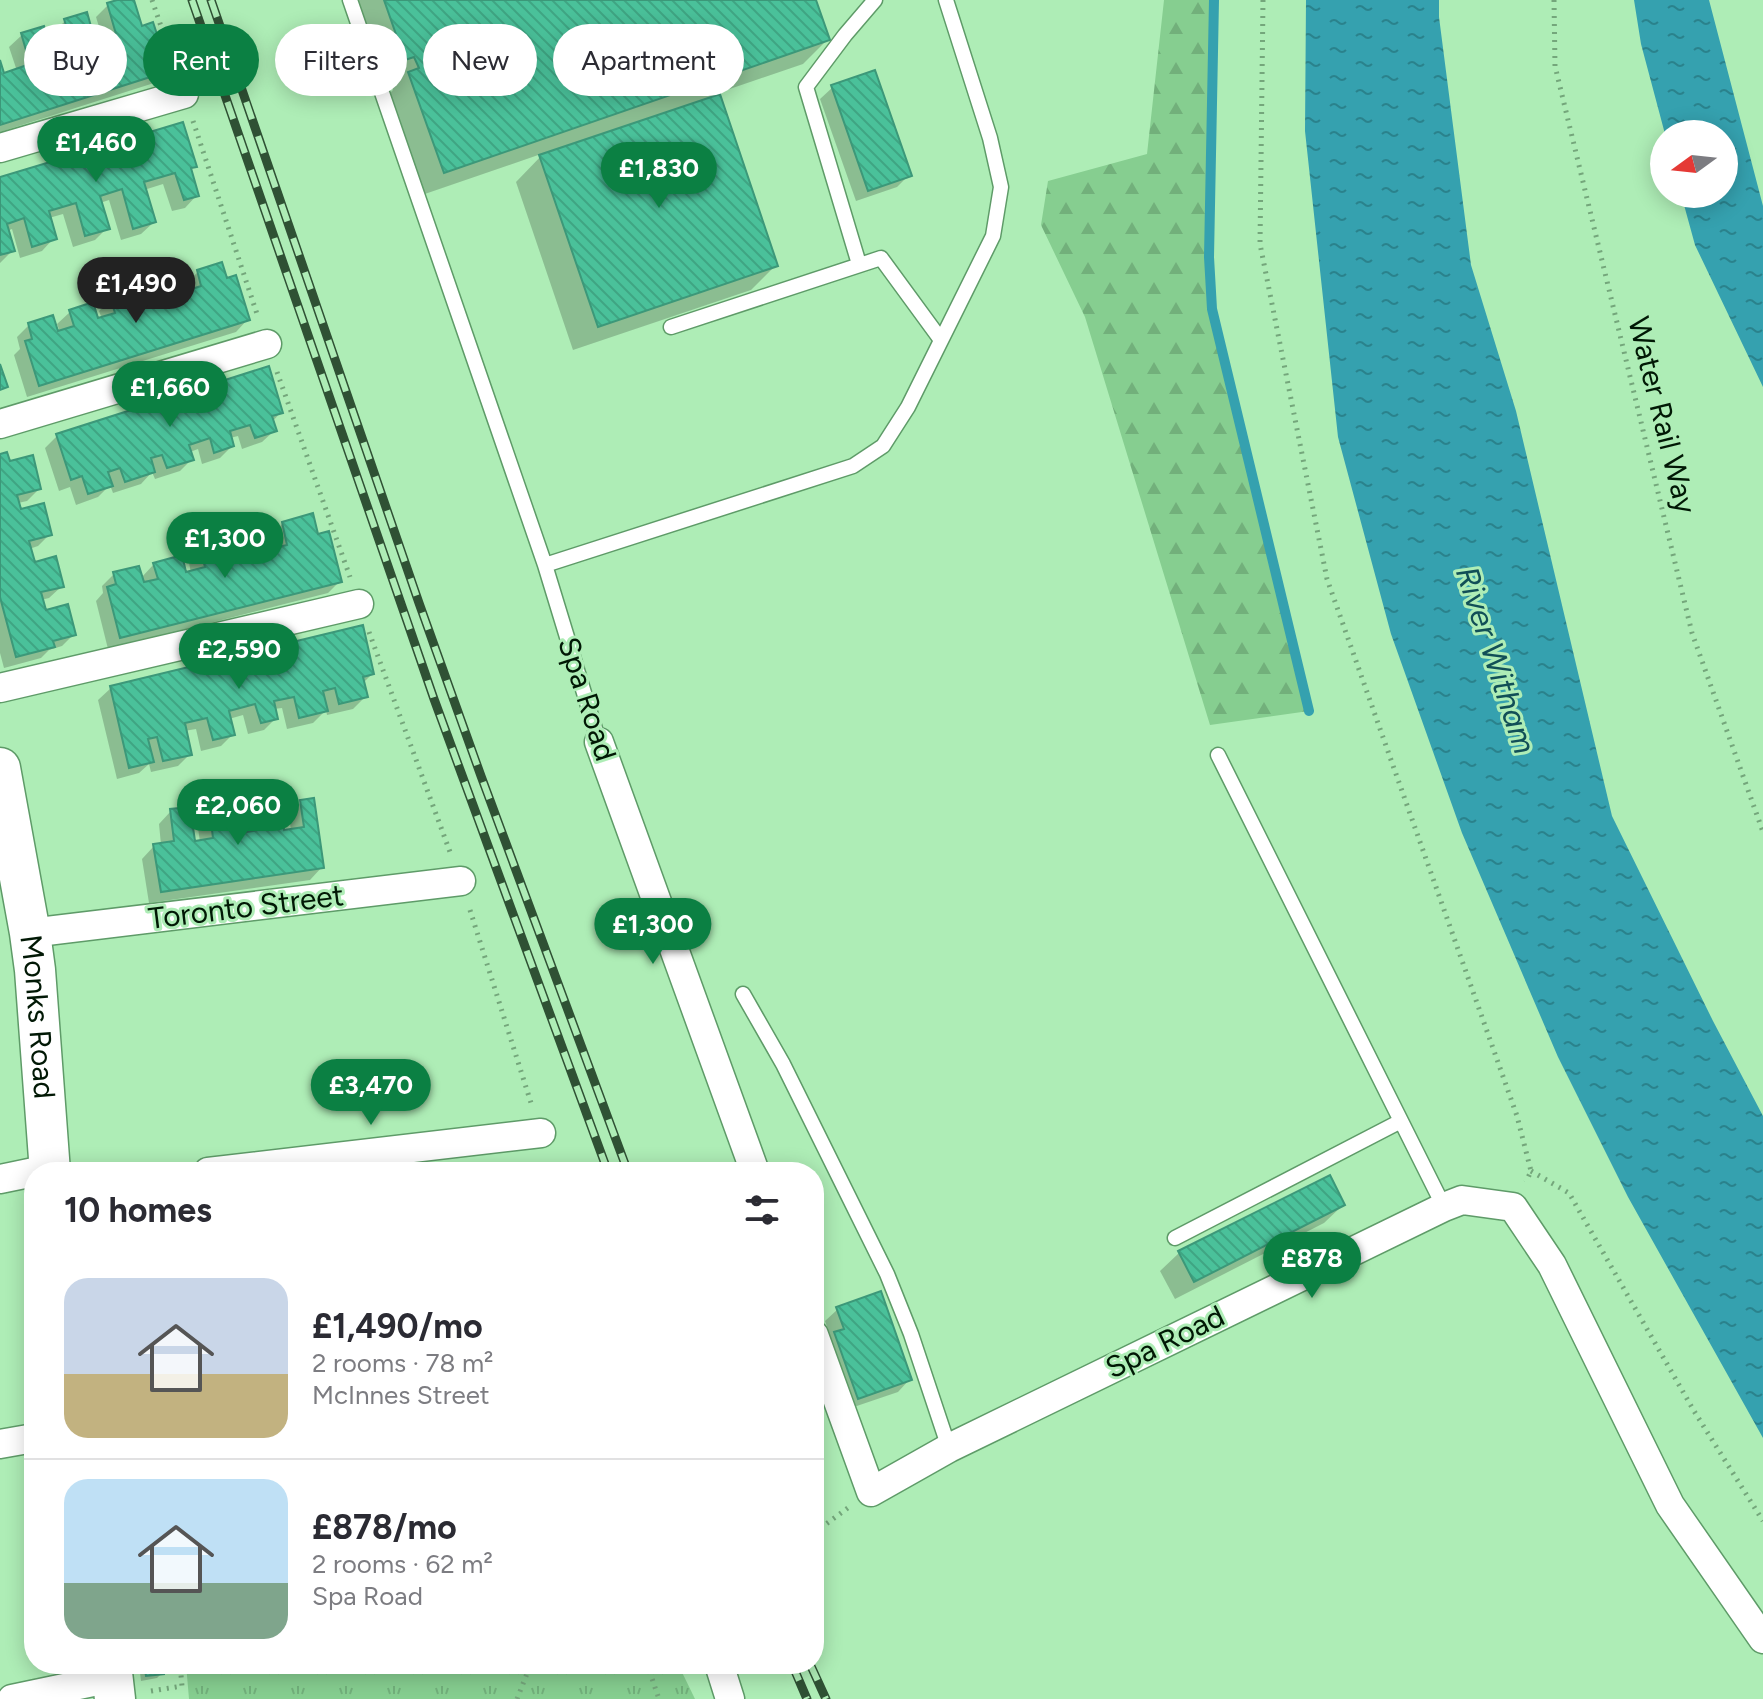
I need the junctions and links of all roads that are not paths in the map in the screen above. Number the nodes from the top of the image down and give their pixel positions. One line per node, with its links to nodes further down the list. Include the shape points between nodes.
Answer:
1 (350, 0): 11 (lane, Spa Road)
2 (875, 0): 6 (lane, via 806,87)
3 (946, 0): 8 (lane, via 1001,187 993,236)
4 (177, 96): 5 (street)
5 (0, 148)
6 (859, 264): 7 (lane); 8 (lane, via 881,258)
7 (671, 327)
8 (941, 340): 11 (lane, via 883,446 853,466)
9 (267, 344): 10 (street)
10 (0, 424)
11 (545, 565): 14 (lane, Spa Road)
12 (359, 604): 13 (street)
13 (0, 688)
14 (599, 742): 24 (street, Spa Road)
15 (1218, 755): 20 (lane)
16 (0, 768): 18 (main road, Monks Road)
17 (461, 881): 18 (street, Toronto Street)
18 (30, 933): 22 (main road, Monks Road)
19 (743, 994): 32 (lane, via 887,1274)
20 (1401, 1121): 27 (lane); 28 (lane)
21 (541, 1133): 23 (street)
22 (42, 1162)
23 (293, 1162)
24 (751, 1162)
25 (24, 1174): 26 (street)
26 (0, 1179)
27 (1444, 1207): 32 (street, Spa Road); 33 (street, Spa Road, via 1462,1200 1513,1207 1552,1265 1670,1505)
28 (1175, 1238)
29 (824, 1363): 32 (street, Spa Road, via 871,1492)
30 (24, 1440): 31 (street)
31 (0, 1444)
32 (949, 1448)
33 (1763, 1639)
34 (722, 1674): 37 (street)
35 (113, 1684): 36 (street)
36 (12, 1699)
37 (730, 1699)

